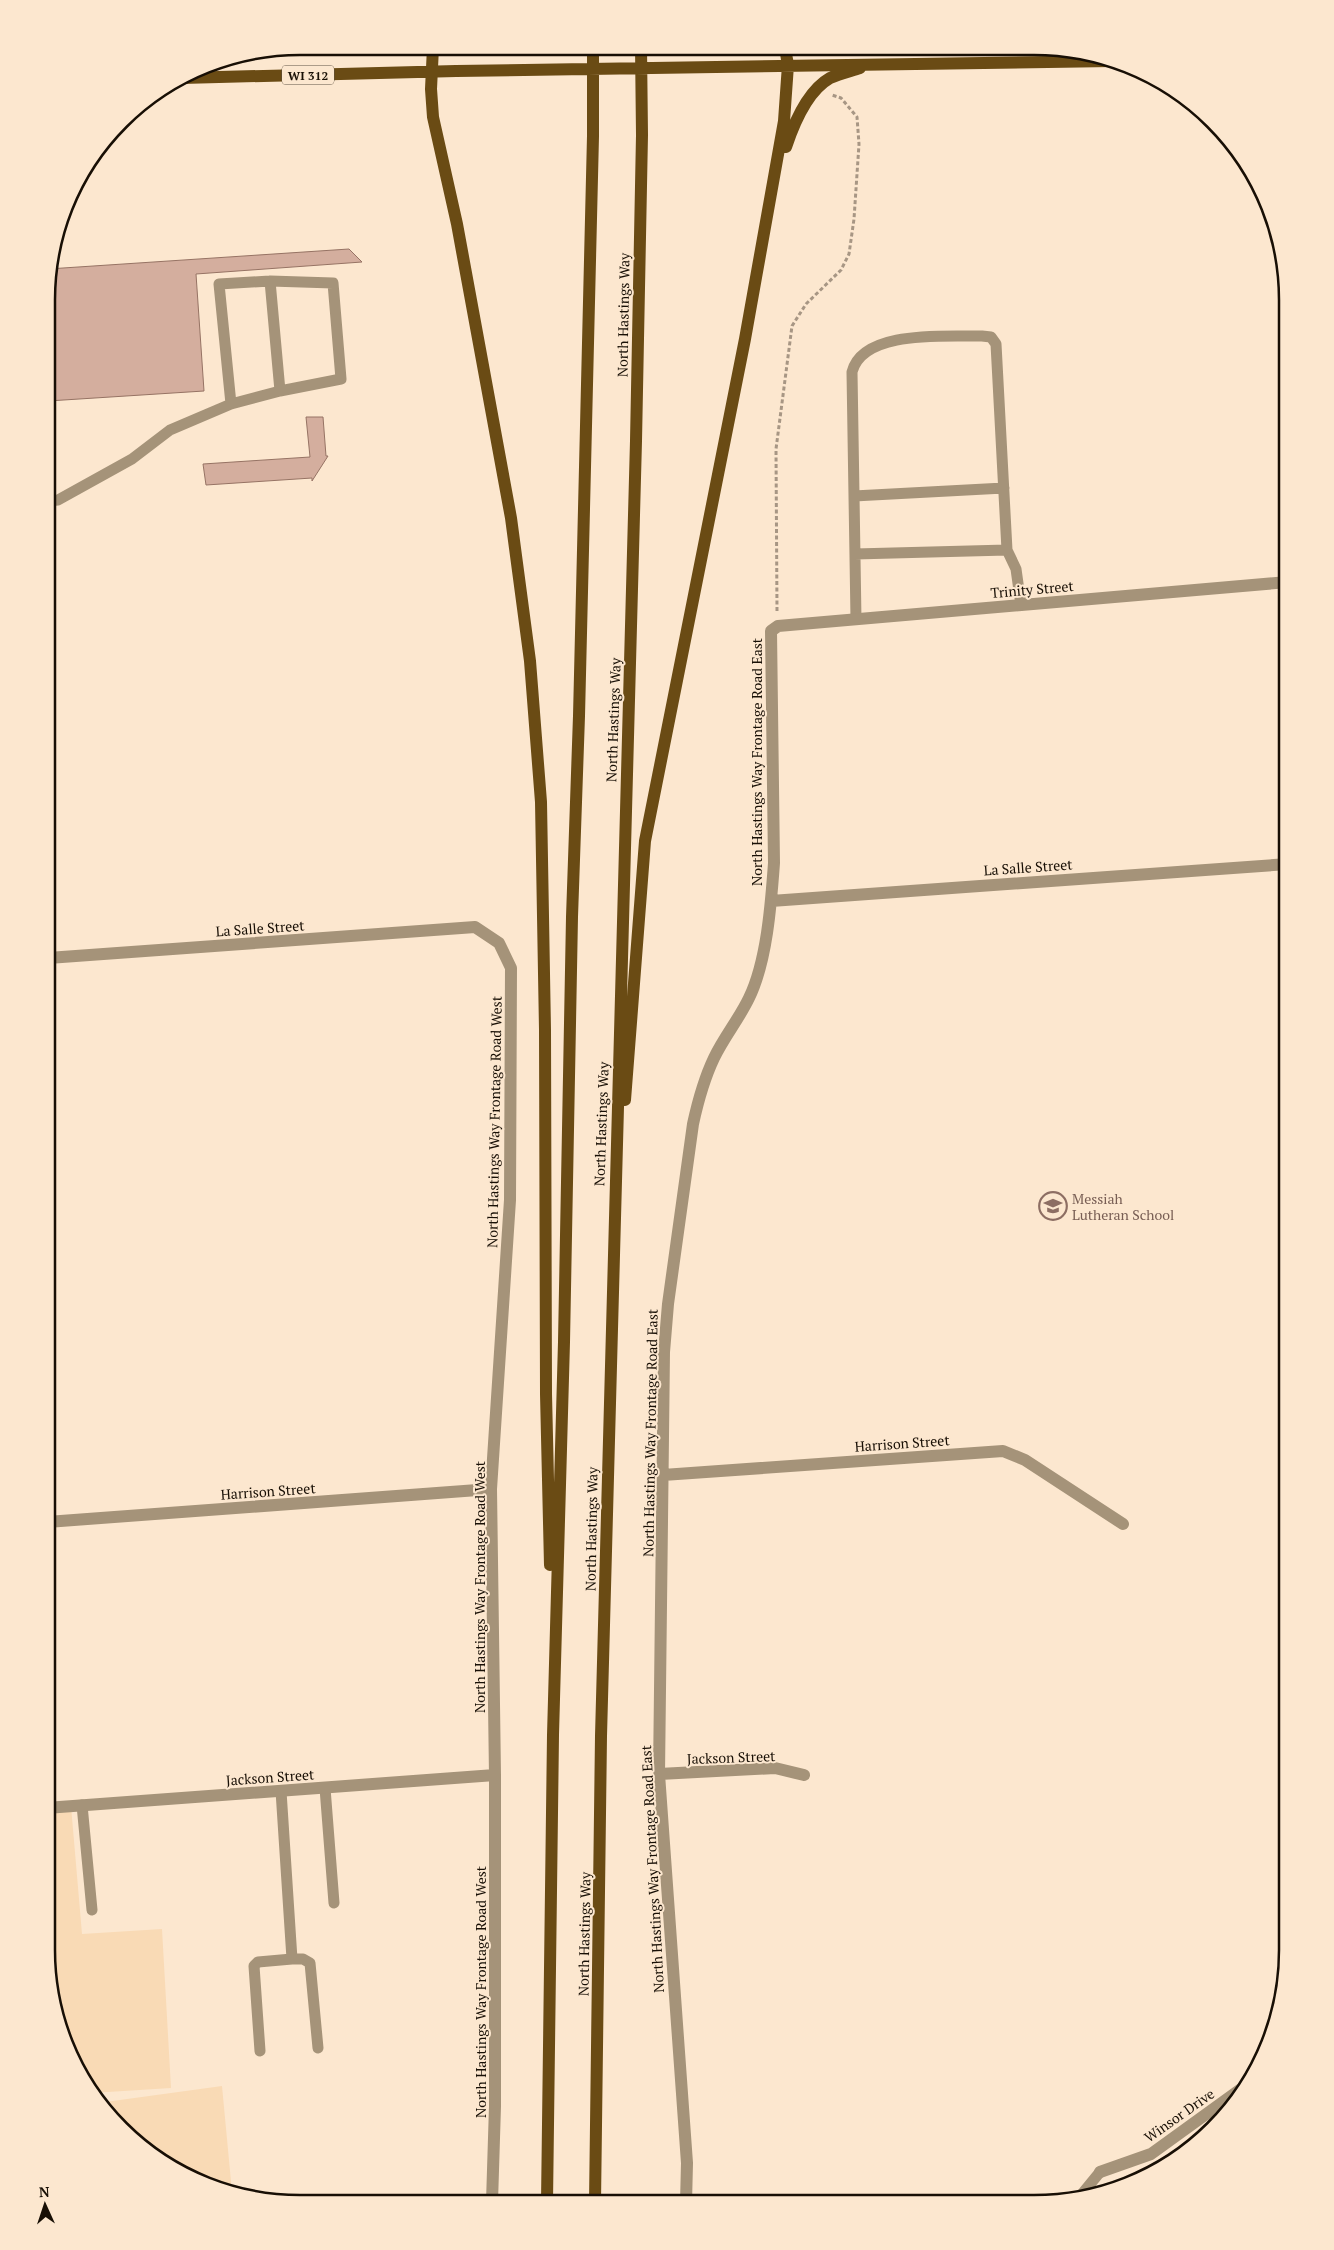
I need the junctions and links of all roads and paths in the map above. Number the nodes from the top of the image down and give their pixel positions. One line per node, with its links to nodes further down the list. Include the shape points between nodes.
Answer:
1 (433, 55): 8 (main road)
2 (593, 55): 33 (main road)
3 (641, 55): 28 (main road, North Hastings Way, via 636,441)
4 (786, 55): 7 (main road)
5 (1084, 60): 6 (main road, WI 312)
6 (873, 64): 7 (main road, WI 312); 11 (main road, via 830,78 818,88 792,127)
7 (788, 65): 8 (main road, WI 312); 11 (main road, via 784,121)
8 (433, 72): 9 (main road, WI 312); 33 (main road, via 432,117 457,224 511,518 530,661 541,802 546,1404)
9 (198, 78)
10 (827, 94): 23 (path, via 841,98 858,117 854,219 849,254 841,270 806,304 792,326 776,449)
11 (771, 192): 28 (main road, via 645,841)
12 (270, 280): 13 (lane); 13 (lane, via 333,283 341,379); 14 (lane, via 219,284)
13 (280, 391): 14 (lane)
14 (231, 404): 17 (lane, via 170,430 132,459)
15 (1004, 488): 16 (lane); 16 (lane, via 996,344 992,338 982,336 912,339 890,341 866,351 855,362 852,372); 18 (lane)
16 (854, 496): 19 (lane)
17 (55, 500)
18 (1007, 550): 19 (lane); 21 (lane, via 1016,568)
19 (856, 554): 22 (lane)
20 (1279, 583): 21 (street, Trinity Street)
21 (1020, 605): 22 (street, Trinity Street)
22 (856, 619): 23 (street, Trinity Street)
23 (778, 626): 25 (street, North Hastings Way Frontage Road East, via 769,636 774,863)
24 (1279, 865): 25 (street, La Salle Street)
25 (771, 901): 29 (street, North Hastings Way Frontage Road East, via 759,971 749,998 715,1057 693,1124 668,1304 664,1352)
26 (475, 927): 27 (street, La Salle Street); 30 (street, North Hastings Way Frontage Road West, via 499,943 511,968 510,1200)
27 (55, 957)
28 (611, 1312): 51 (main road, North Hastings Way)
29 (663, 1475): 32 (street, Harrison Street, via 1003,1451 1025,1460); 34 (street, North Hastings Way Frontage Road East)
30 (491, 1489): 31 (street, Harrison Street); 35 (street, North Hastings Way Frontage Road West)
31 (55, 1521)
32 (1123, 1524)
33 (553, 1735): 50 (main road)
34 (659, 1774): 36 (street, Jackson Street, via 774,1768); 52 (street, North Hastings Way Frontage Road East)
35 (495, 1775): 37 (street, Jackson Street); 49 (street, North Hastings Way Frontage Road West)
36 (804, 1775)
37 (325, 1788): 38 (street, Jackson Street); 41 (lane)
38 (280, 1791): 39 (street, Jackson Street); 43 (lane)
39 (82, 1805): 40 (street, Jackson Street); 42 (lane)
40 (55, 1807)
41 (334, 1903)
42 (92, 1910)
43 (292, 1959): 44 (lane, via 310,1963); 45 (lane, via 258,1962 254,1966)
44 (318, 2048)
45 (260, 2051)
46 (1229, 2097): 47 (street, Winsor Drive, via 1151,2154)
47 (1100, 2172): 48 (lane)
48 (1086, 2189)
49 (492, 2195)
50 (547, 2195)
51 (595, 2195)
52 (686, 2195)

